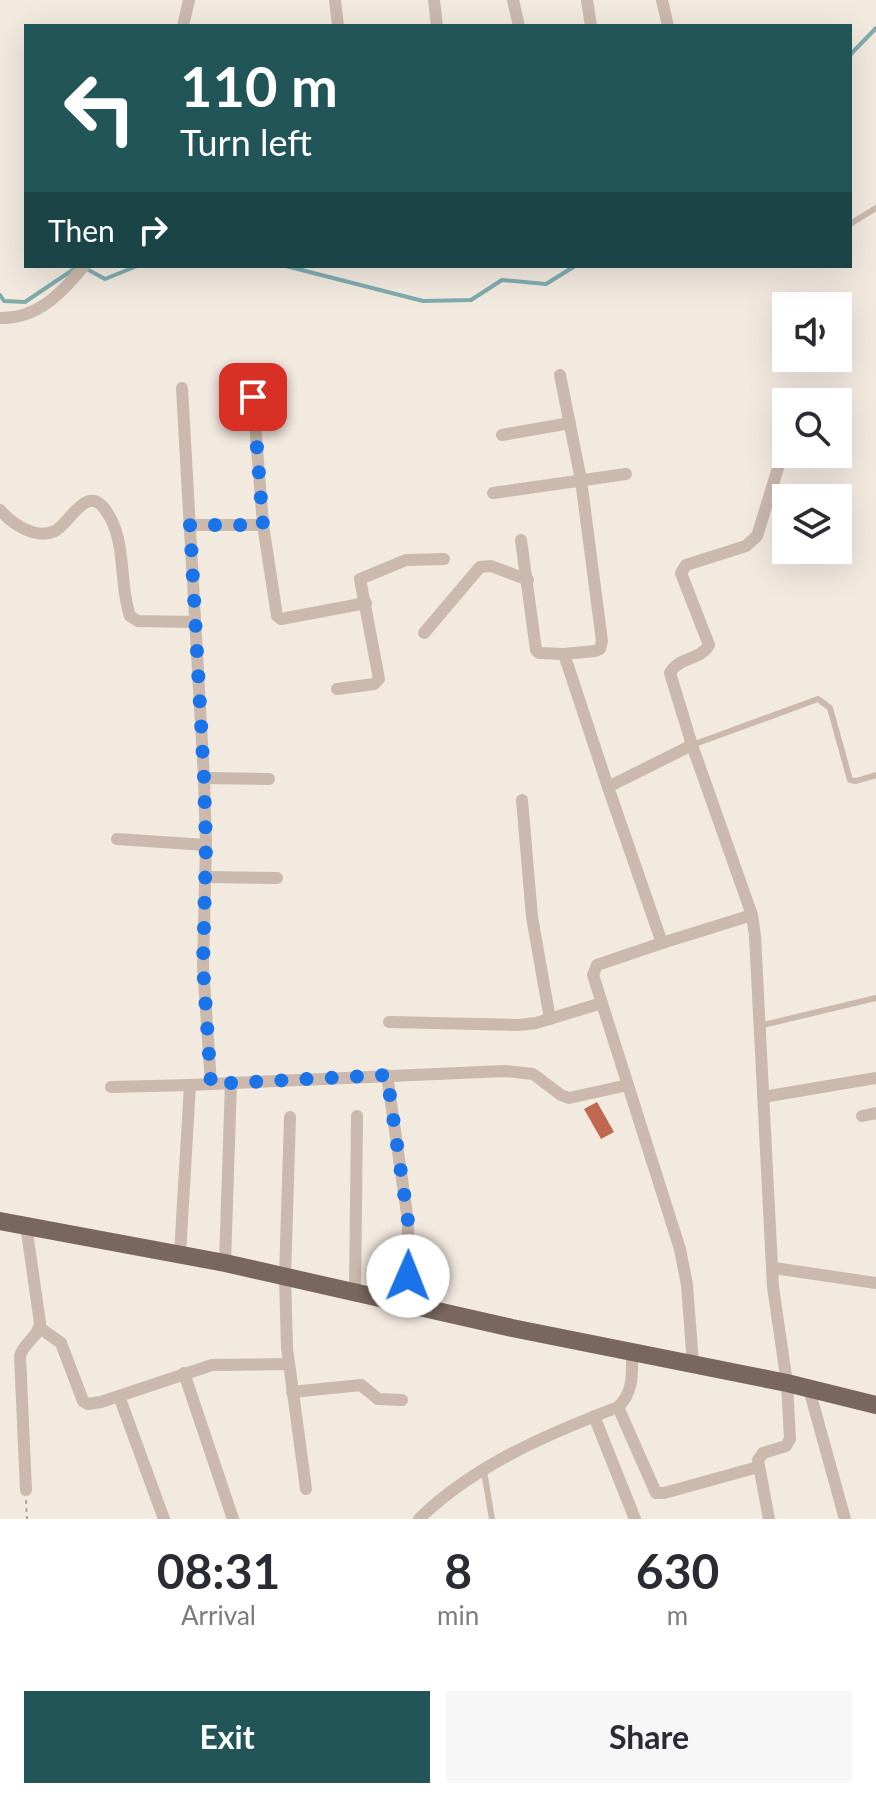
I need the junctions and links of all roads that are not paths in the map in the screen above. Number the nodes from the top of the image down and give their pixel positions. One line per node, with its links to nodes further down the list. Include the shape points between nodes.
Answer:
1 (189, 0): 7 (street)
2 (335, 0): 8 (street)
3 (434, 0): 9 (street)
4 (513, 0): 10 (street)
5 (587, 0): 11 (street)
6 (662, 0): 12 (street)
7 (183, 24)
8 (338, 24)
9 (437, 24)
10 (519, 24)
11 (591, 24)
12 (668, 24)
13 (876, 208): 14 (lane)
14 (852, 223)
15 (81, 270): 16 (street, via 39,310)
16 (0, 318)
17 (560, 375): 20 (street)
18 (182, 388): 27 (street)
19 (253, 397): 28 (street)
20 (570, 423): 21 (street); 24 (street)
21 (502, 435)
22 (778, 468): 37 (street, via 753,542 682,569 709,645 670,673)
23 (626, 474): 24 (street)
24 (581, 480): 25 (street); 35 (street, via 601,645 595,651)
25 (493, 493)
26 (0, 510): 33 (street, via 16,527 49,532 87,502 102,505 117,532 130,616 138,621)
27 (190, 525): 28 (street); 33 (street)
28 (263, 525): 32 (street, via 279,618)
29 (521, 540): 31 (street)
30 (444, 559): 32 (street, via 406,560 363,576)
31 (528, 580): 34 (street, via 480,567); 35 (street, via 536,650)
32 (366, 603): 36 (street, via 378,682)
33 (195, 622): 39 (street)
34 (424, 633)
35 (564, 654): 41 (street)
36 (337, 689)
37 (692, 745): 38 (lane, via 818,699 830,708 850,780); 41 (street); 47 (street)
38 (876, 775)
39 (204, 778): 40 (street); 44 (street)
40 (269, 779)
41 (608, 787): 48 (street)
42 (522, 800): 51 (street, via 532,917)
43 (117, 839): 44 (street)
44 (206, 845): 45 (street)
45 (206, 877): 46 (street); 57 (street, via 203,966)
46 (277, 878)
47 (752, 915): 48 (street); 53 (street)
48 (662, 943): 50 (street, via 597,965 593,975)
49 (876, 998): 53 (lane)
50 (602, 1003): 51 (street); 59 (street)
51 (550, 1019): 52 (street, via 501,1026)
52 (389, 1022)
53 (759, 1026): 61 (street)
54 (387, 1075): 56 (street); 59 (street, via 520,1072 533,1074 569,1098); 74 (street, via 408,1221)
55 (876, 1078): 61 (street)
56 (231, 1082): 57 (street); 69 (street)
57 (211, 1084): 58 (street)
58 (190, 1085): 60 (street); 68 (street)
59 (628, 1085): 78 (street, via 680,1249)
60 (111, 1087)
61 (763, 1097): 70 (street)
62 (876, 1113): 64 (street)
63 (357, 1116): 73 (street)
64 (862, 1116)
65 (290, 1117): 71 (street)
66 (0, 1221): 67 (main road)
67 (26, 1225): 68 (main road); 75 (street)
68 (180, 1254): 69 (main road)
69 (225, 1263): 71 (main road)
70 (774, 1268): 72 (street); 80 (street)
71 (285, 1277): 73 (main road); 77 (street)
72 (876, 1283)
73 (355, 1293): 74 (main road)
74 (407, 1305): 76 (main road)
75 (40, 1328): 83 (street, via 61,1343 83,1401); 91 (street, via 20,1356)
76 (632, 1354): 78 (main road); 86 (street, via 631,1387)
77 (288, 1364): 79 (street, via 212,1365); 82 (street)
78 (693, 1364): 80 (main road)
79 (184, 1373): 83 (street); 93 (street)
80 (787, 1383): 81 (main road); 88 (street, via 789,1443 760,1455)
81 (809, 1389): 85 (main road); 98 (street)
82 (292, 1392): 84 (street, via 361,1385 378,1399); 90 (street)
83 (119, 1396): 92 (street)
84 (402, 1400)
85 (876, 1405)
86 (618, 1407): 87 (street); 88 (street, via 656,1493)
87 (594, 1416): 89 (street, via 557,1430); 96 (street)
88 (758, 1467): 97 (street)
89 (484, 1471): 94 (street); 95 (lane)
90 (306, 1489)
91 (26, 1490)
92 (164, 1519)
93 (233, 1519)
94 (419, 1519)
95 (492, 1519)
96 (635, 1519)
97 (769, 1519)
98 (845, 1519)

